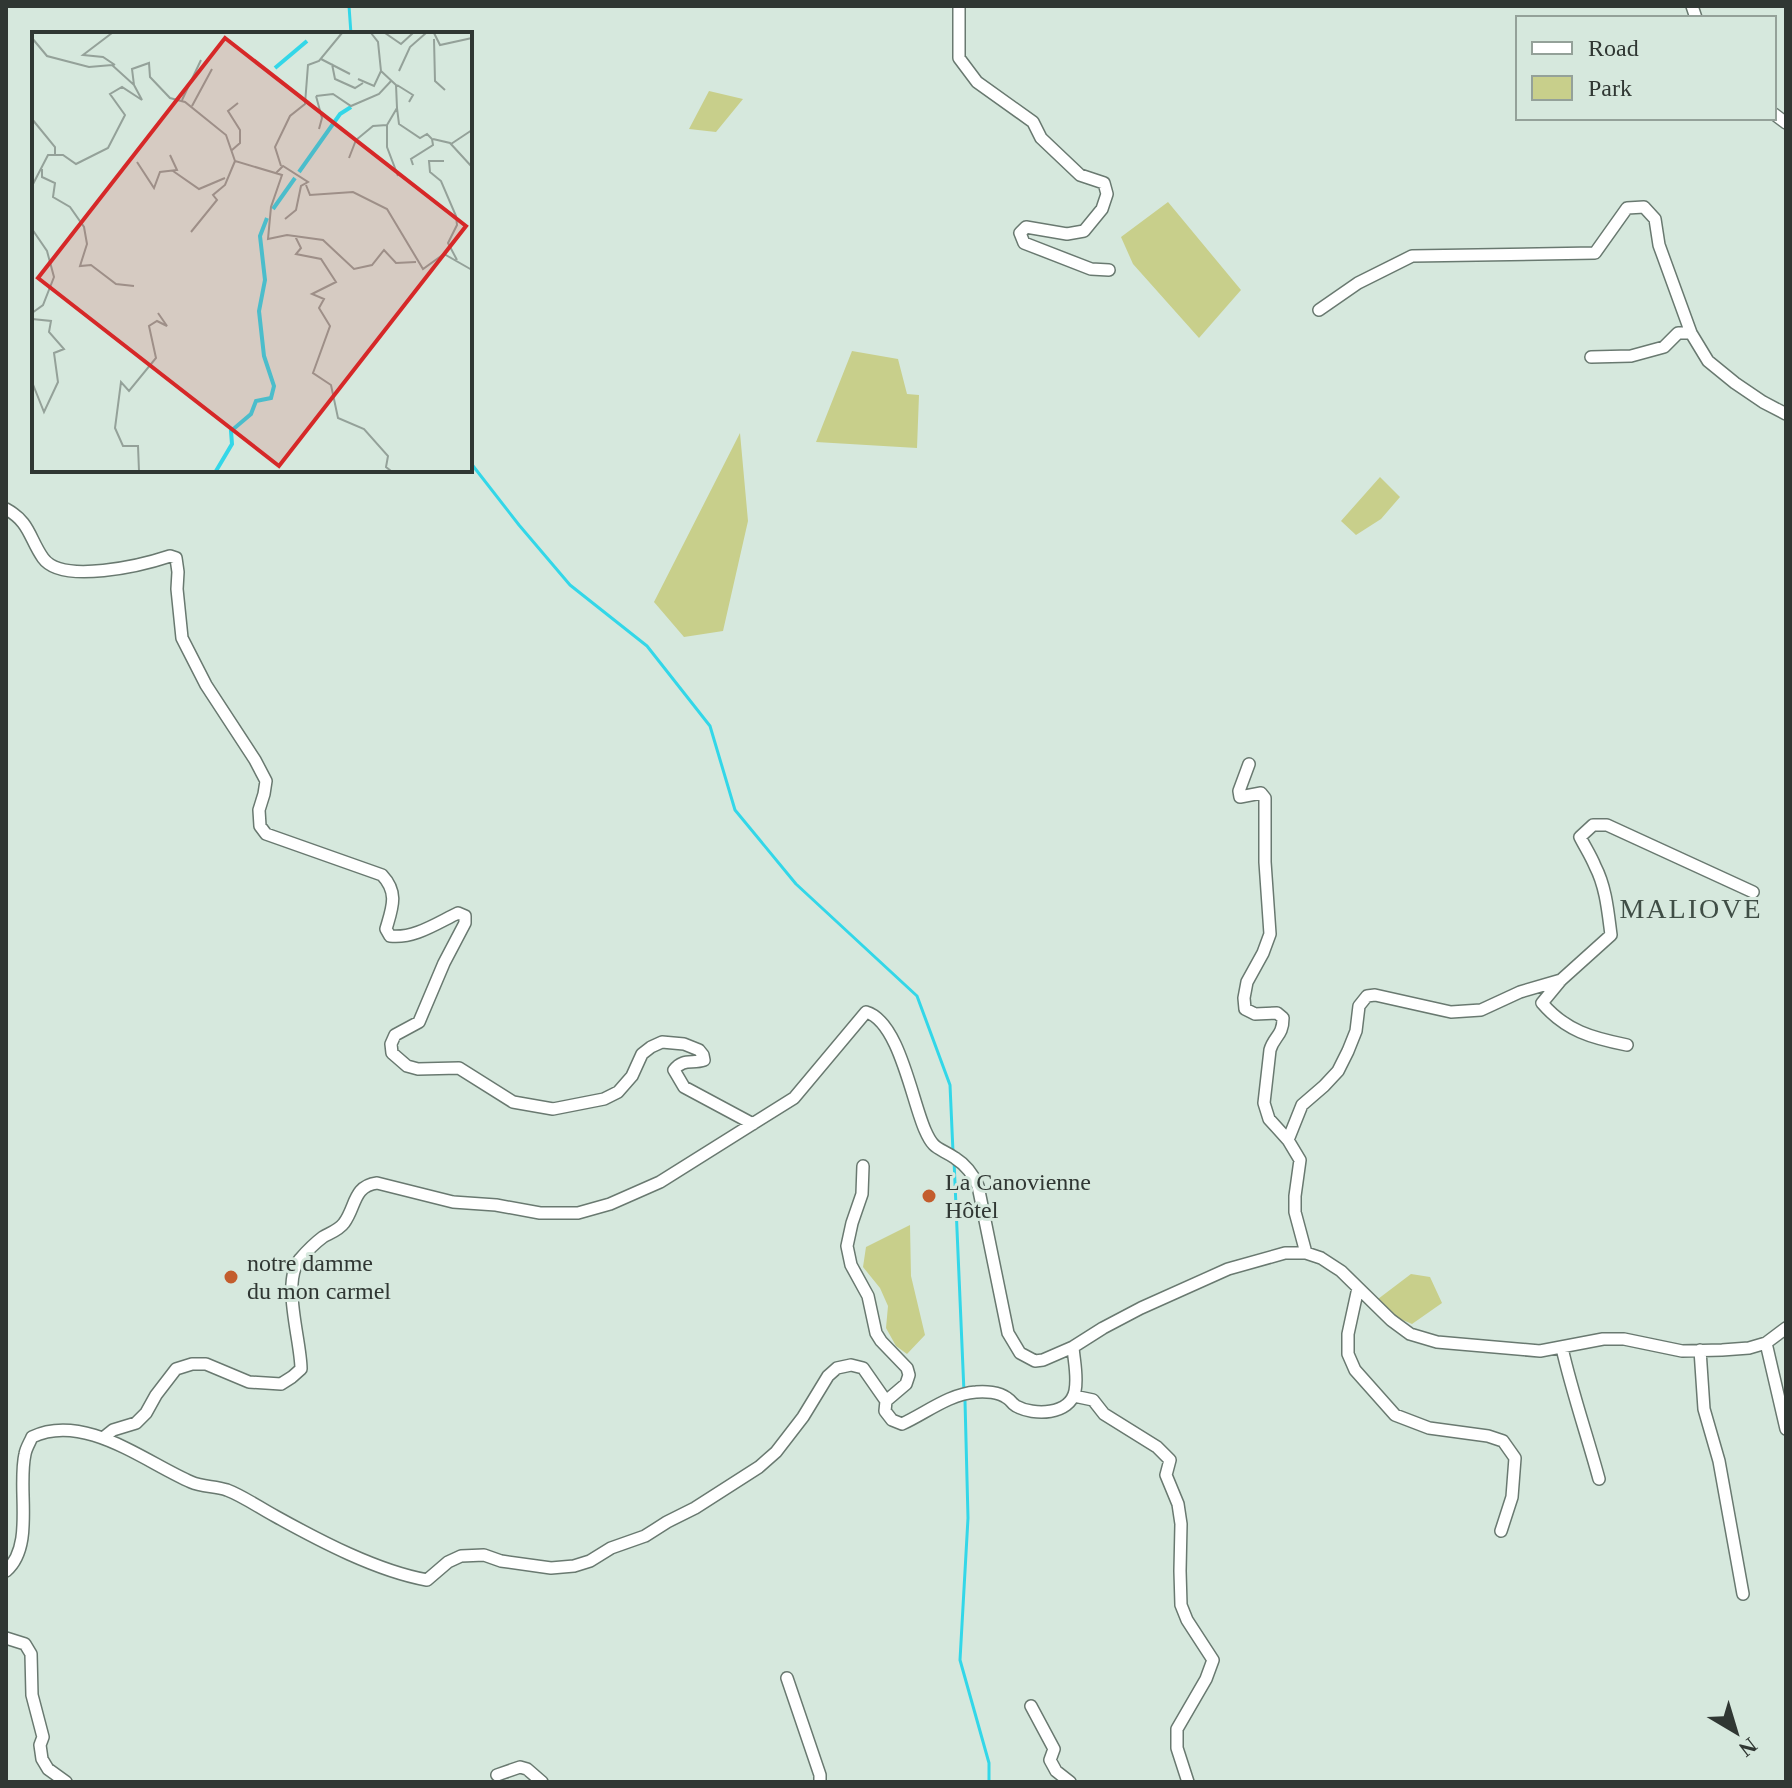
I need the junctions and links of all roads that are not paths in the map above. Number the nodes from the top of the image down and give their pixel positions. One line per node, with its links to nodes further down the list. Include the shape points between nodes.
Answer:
1 (959, 6): 2 (street, via 959,58 977,82 1033,122 1041,138 1080,175 1104,183 1102,209 1084,231 1067,234 1026,227 1020,233 1024,243 1091,269)
2 (1109, 270)
3 (1319, 310): 4 (street, via 1412,256 1595,253 1627,208 1644,207 1655,219 1659,245)
4 (1691, 333): 5 (street, via 1678,333 1664,347 1631,356); 6 (street, via 1708,361)
5 (1591, 357)
6 (1786, 414)
7 (6, 509): 12 (street, via 19,516 42,557 60,569 93,572 176,558 182,638 266,781 259,810 266,834 382,875 393,891 386,929 390,936 412,934 458,913 465,916 419,1022 395,1035 392,1053 398,1059 418,1069 459,1068 513,1102 553,1109 618,1092 651,1047 684,1044 699,1050 704,1060 678,1064 674,1070 684,1087)
8 (1249, 764): 13 (street, via 1239,791 1240,797 1261,793 1265,798 1270,934 1247,982 1245,1009 1283,1018 1270,1050 1264,1103 1269,1119)
9 (1753, 892): 10 (street, via 1607,825 1593,825 1580,837 1602,884 1611,935)
10 (1561, 980): 11 (street, via 1542,1003 1554,1017 1591,1038); 13 (street, via 1481,1010 1451,1012 1367,996 1338,1071 1302,1105)
11 (1627, 1045)
12 (753, 1124): 19 (street, via 794,1098 866,1012 871,1013 883,1023 903,1062 929,1139 972,1173 978,1186 1014,1345 1035,1361); 25 (street, via 660,1182 578,1213 453,1202 366,1184 342,1226 320,1239 294,1269 293,1316 301,1369 281,1384 249,1382 206,1364 176,1369 136,1423)
13 (1288, 1140): 15 (street, via 1300,1160 1295,1212)
14 (863, 1166): 23 (street, via 862,1194 847,1246 851,1265 868,1296 876,1333 909,1375)
15 (1306, 1253): 16 (street, via 1341,1271); 19 (street, via 1285,1253 1228,1269)
16 (1358, 1288): 20 (street, via 1410,1334 1437,1342 1540,1351); 27 (street, via 1348,1354 1355,1370 1395,1415 1429,1428 1503,1441 1515,1458 1512,1497)
17 (1786, 1328): 18 (street)
18 (1766, 1343): 21 (street); 24 (street)
19 (1073, 1347): 22 (street)
20 (1562, 1348): 21 (street, via 1624,1339); 26 (street)
21 (1700, 1350): 29 (street, via 1704,1409)
22 (1074, 1396): 23 (street, via 1064,1407 1047,1412 1027,1410 1005,1396 975,1392 902,1424 885,1411); 38 (street, via 1093,1400 1104,1414 1170,1460 1166,1475 1181,1524 1181,1605 1213,1660 1177,1729)
23 (886, 1401): 25 (street, via 863,1368 837,1368 776,1452 759,1467 645,1536 574,1566 551,1568 484,1555 461,1556 427,1580 327,1544 226,1490 194,1484)
24 (1786, 1429)
25 (103, 1438): 28 (street, via 61,1431 32,1437 25,1453 22,1545)
26 (1599, 1479)
27 (1501, 1531)
28 (6, 1571)
29 (1743, 1594)
30 (6, 1638): 34 (street, via 25,1644 31,1654 42,1759)
31 (787, 1678): 36 (street)
32 (1031, 1706): 37 (street, via 1054,1749 1051,1765)
33 (497, 1775): 35 (street, via 520,1767)
34 (66, 1782)
35 (542, 1782)
36 (820, 1782)
37 (1070, 1782)
38 (1188, 1782)

